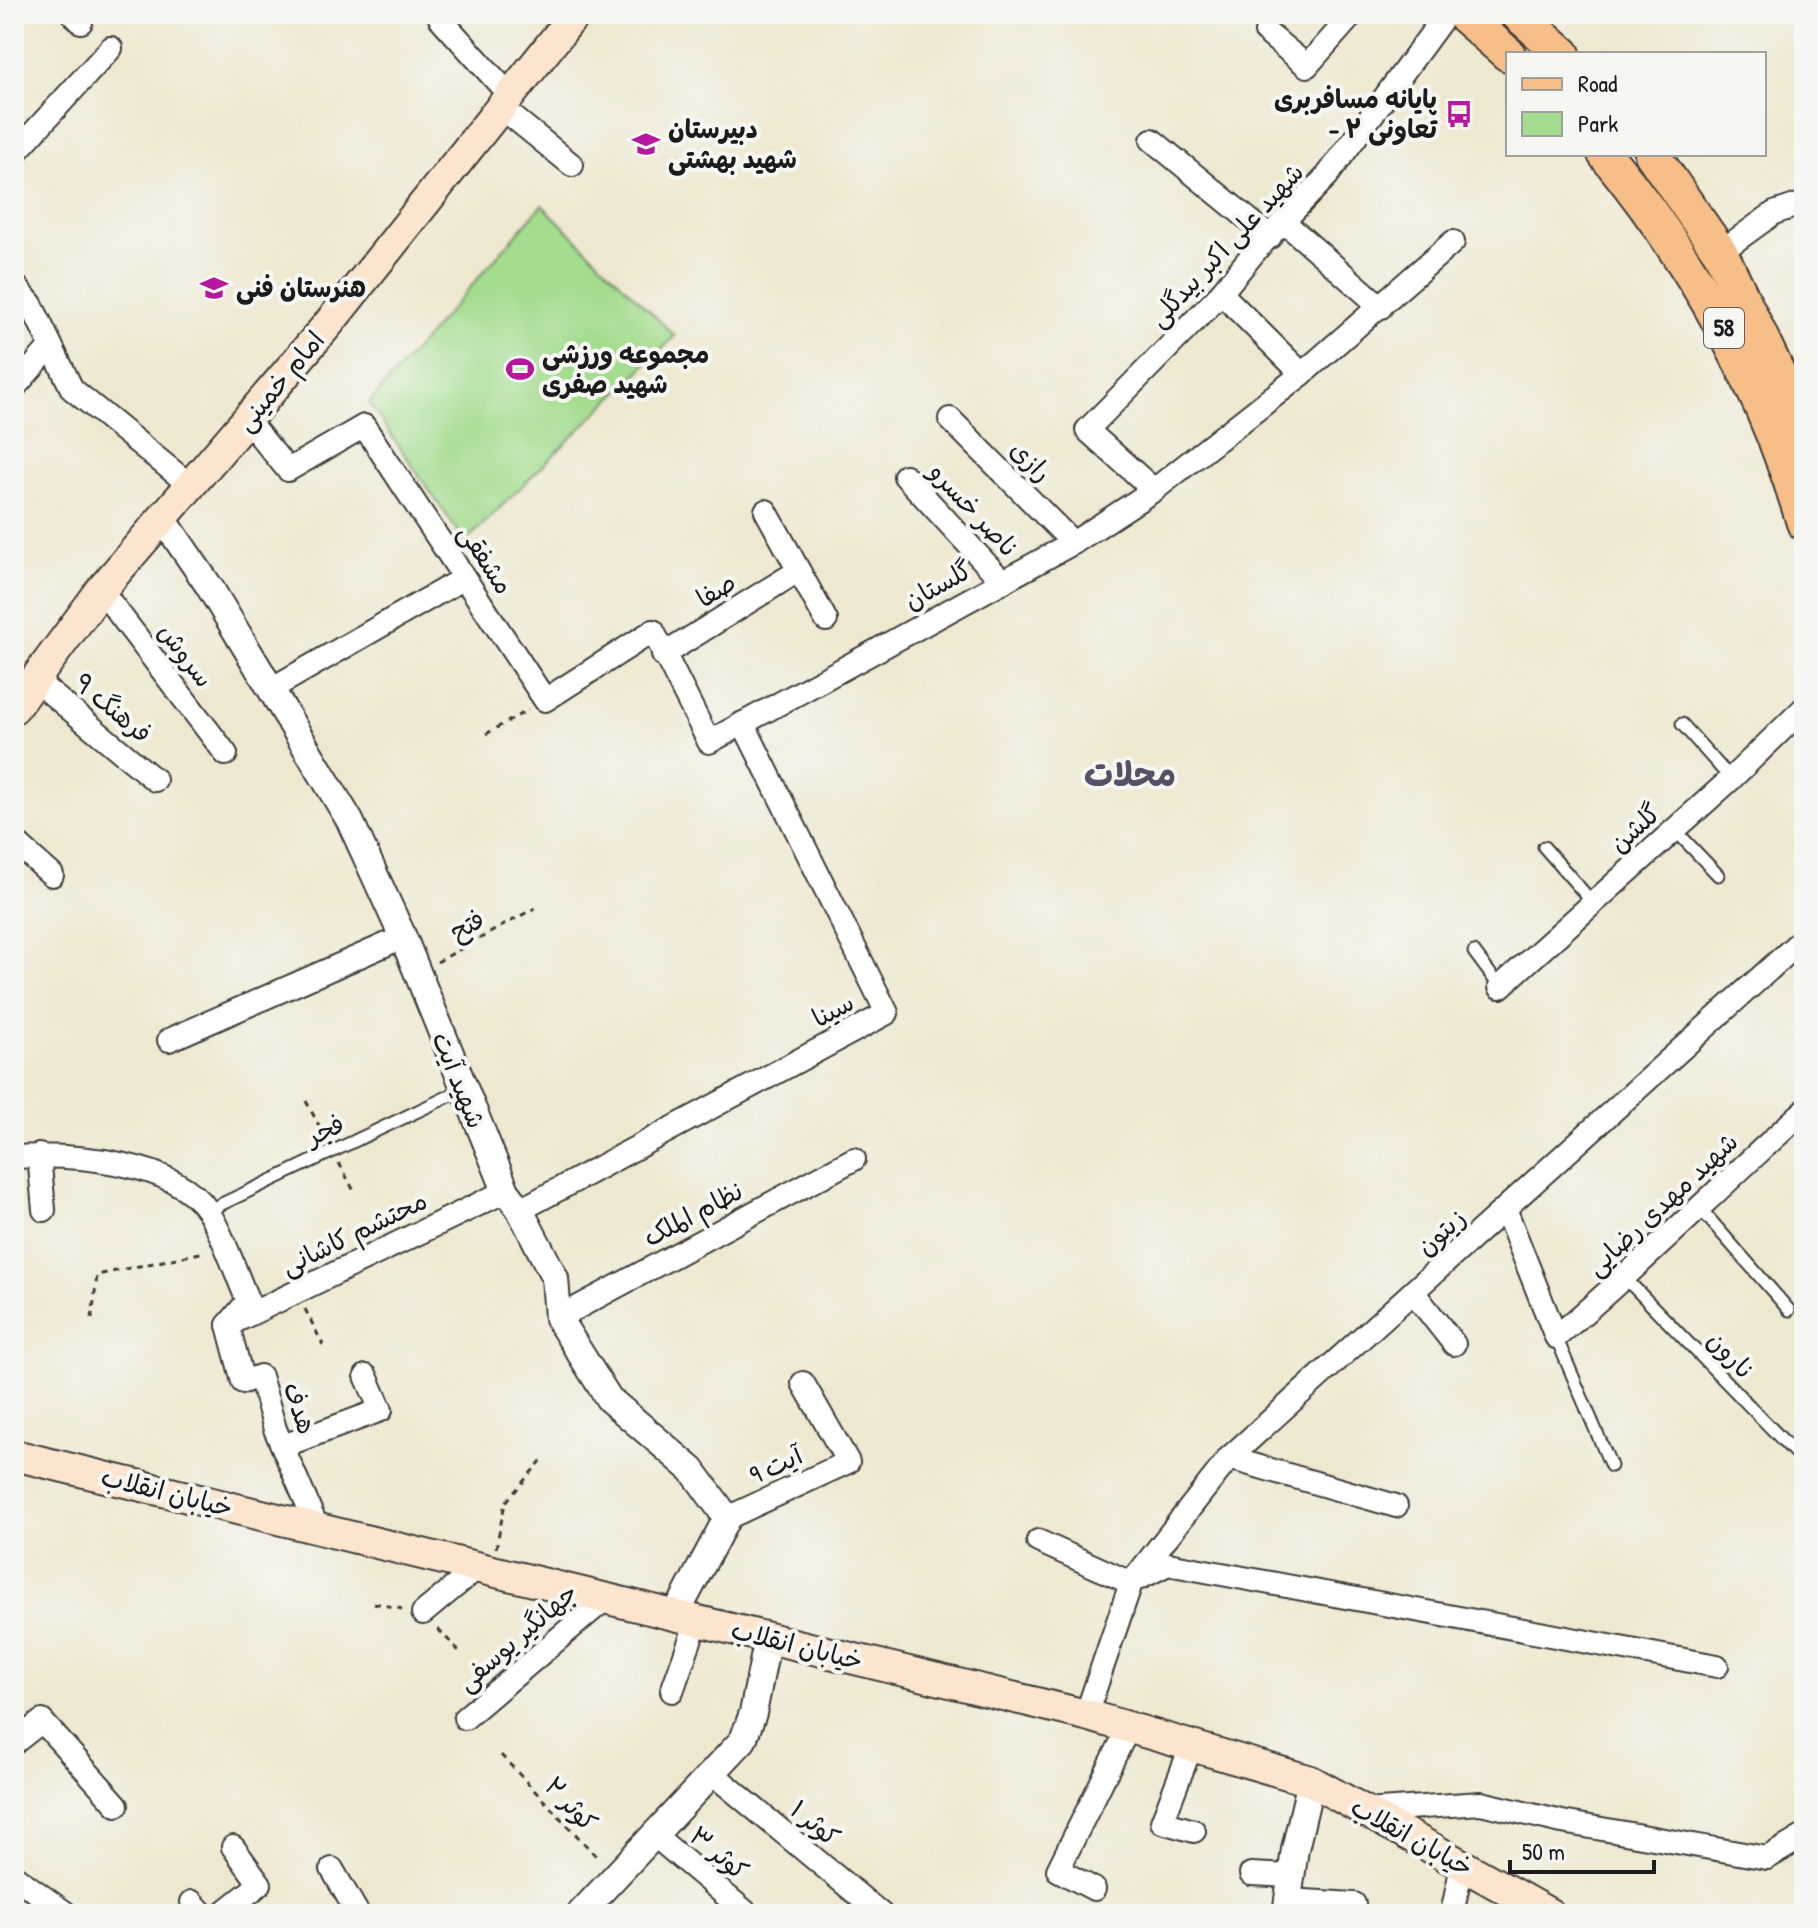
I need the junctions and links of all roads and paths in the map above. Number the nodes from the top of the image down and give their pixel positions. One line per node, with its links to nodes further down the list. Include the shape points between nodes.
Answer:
1 (575, 14): 11 (main road, امام خمینی)
2 (1353, 14): 7 (street, via 1307,66)
3 (1446, 14): 18 (street, شهید علی اکبر بیدگلی, via 1327,176)
4 (1462, 14): 9 (main road)
5 (1518, 14): 10 (main road)
6 (440, 18): 11 (street)
7 (1266, 32)
8 (111, 48): 13 (street)
9 (1506, 52)
10 (1561, 52)
11 (506, 103): 16 (street); 28 (main road, امام خمینی)
12 (1152, 140): 18 (street)
13 (14, 154)
14 (1607, 156): 35 (main road, 58, via 1648,206 1716,312 1767,421)
15 (1653, 156): 20 (main road, 58)
16 (572, 165)
17 (1804, 203): 20 (street, via 1774,213)
18 (1277, 229): 22 (street, شهید علی اکبر بیدگلی); 23 (street)
19 (1453, 242): 23 (street, گلستان)
20 (1720, 252): 29 (main road, 58)
21 (14, 284): 24 (street, via 31,304)
22 (1221, 293): 25 (street); 32 (street, شهید علی اکبر بیدگلی, via 1087,430)
23 (1381, 307): 25 (street, گلستان)
24 (51, 346): 26 (street); 31 (street, via 72,389)
25 (1302, 374): 32 (street, گلستان)
26 (14, 388)
27 (950, 419): 36 (street, رازی)
28 (247, 420): 31 (main road, امام خمینی); 38 (street, مشفقی, via 288,470 364,426)
29 (1804, 428)
30 (905, 476): 39 (street, ناصر خسرو)
31 (191, 486): 34 (main road, امام خمینی)
32 (1154, 490): 36 (street, گلستان)
33 (766, 511): 37 (street)
34 (163, 519): 40 (main road, امام خمینی); 44 (street, شهید آیت)
35 (1804, 523)
36 (1073, 543): 39 (street, گلستان)
37 (798, 571): 41 (street); 42 (street, صفا)
38 (464, 578): 44 (street); 45 (street, مشفقی)
39 (1003, 582): 48 (street, گلستان)
40 (101, 590): 43 (main road, امام خمینی); 51 (street, سروش)
41 (826, 620)
42 (663, 655): 45 (street, گلستان, via 653,631); 48 (street, گلستان, via 709,742)
43 (35, 680): 46 (main road, امام خمینی); 53 (street, فرهنگ ۹)
44 (271, 689): 61 (street, شهید آیت, via 350,821)
45 (545, 700): 50 (path)
46 (14, 708)
47 (1804, 708): 52 (street, گلشن)
48 (743, 723): 75 (street, سینا, via 887,1013)
49 (1682, 724): 52 (lane)
50 (486, 734)
51 (226, 754)
52 (1731, 779): 54 (street, گلشن)
53 (155, 780)
54 (1675, 830): 58 (lane); 59 (street, گلشن)
55 (14, 841): 57 (street)
56 (1544, 847): 59 (lane)
57 (52, 875)
58 (1718, 875)
59 (1593, 903): 65 (street, گلشن)
60 (535, 908): 64 (path, فتح)
61 (403, 937): 64 (street, شهید آیت); 66 (street)
62 (1804, 938): 79 (street, زیتون)
63 (1474, 952): 65 (lane)
64 (416, 973): 67 (street, شهید آیت)
65 (1500, 987)
66 (169, 1040)
67 (462, 1090): 70 (lane, فجر); 75 (street, شهید آیت)
68 (306, 1101): 70 (path)
69 (1804, 1111): 76 (street, شهید مهدی رضایی)
70 (332, 1151): 74 (path); 78 (lane, فجر)
71 (39, 1155): 72 (street); 77 (street); 78 (street, via 114,1163 181,1184)
72 (14, 1157)
73 (854, 1159): 85 (street, نظام الملک)
74 (354, 1191)
75 (513, 1201): 82 (street, محتشم کاشانی); 85 (street, شهید آیت, via 555,1278)
76 (1698, 1206): 81 (street, شهید مهدی رضایی); 84 (lane)
77 (44, 1210)
78 (207, 1211): 80 (street)
79 (1506, 1211): 83 (street, زیتون); 88 (street)
80 (224, 1248): 86 (path, via 97,1275); 87 (street, via 248,1301)
81 (1626, 1279): 88 (street, شهید مهدی رضایی); 97 (lane, نارون)
82 (295, 1292): 87 (street, محتشم کاشانی); 90 (path)
83 (1414, 1293): 89 (street); 95 (street, زیتون)
84 (1789, 1310)
85 (558, 1318): 100 (street, شهید آیت, via 609,1399 692,1470)
86 (92, 1319)
87 (228, 1325): 93 (street, هدف, via 243,1382 260,1376)
88 (1556, 1337): 98 (lane)
89 (1454, 1344)
90 (323, 1345)
91 (366, 1376): 93 (street, via 381,1410)
92 (803, 1383): 100 (street, آیت 9, via 848,1462)
93 (283, 1446): 101 (street, هدف)
94 (14, 1455): 101 (main road, خیابان انقلاب)
95 (1229, 1458): 99 (street); 104 (street, زیتون)
96 (541, 1461): 103 (path, via 505,1503)
97 (1804, 1462)
98 (1611, 1466)
99 (1396, 1506)
100 (727, 1518): 107 (street)
101 (318, 1529): 103 (main road, خیابان انقلاب)
102 (1038, 1541): 104 (street)
103 (485, 1569): 105 (main road, خیابان انقلاب); 106 (street)
104 (1131, 1583): 109 (street, via 1168,1564); 111 (street, زیتون)
105 (605, 1599): 107 (main road, خیابان انقلاب); 112 (street, جهانگیر یوسفی)
106 (423, 1613)
107 (686, 1618): 108 (main road, خیابان انقلاب); 110 (street)
108 (768, 1638): 111 (main road, خیابان انقلاب); 117 (street, via 743,1740)
109 (1717, 1666)
110 (672, 1691)
111 (1086, 1715): 113 (main road, خیابان انقلاب)
112 (465, 1718)
113 (1128, 1729): 115 (main road, خیابان انقلاب); 130 (street, via 1058,1870)
114 (14, 1743): 119 (street, via 42,1721)
115 (1191, 1747): 118 (main road, خیابان انقلاب); 121 (street, via 1162,1822)
116 (501, 1755): 128 (path, کوثر ۲)
117 (713, 1774): 122 (street); 138 (street, کوثر ۱)
118 (1311, 1781): 120 (main road, خیابان انقلاب); 131 (street)
119 (117, 1805)
120 (1365, 1811): 123 (street, via 1481,1803 1767,1858); 125 (main road, خیابان انقلاب)
121 (1194, 1831)
122 (654, 1835): 128 (street); 137 (street, کوثر ۳)
123 (1804, 1836)
124 (233, 1847): 134 (street, via 260,1884)
125 (1462, 1865): 139 (street); 140 (main road, خیابان انقلاب)
126 (332, 1869): 135 (street)
127 (1251, 1874): 131 (street)
128 (615, 1877): 136 (street)
129 (17, 1882): 133 (street)
130 (1094, 1889)
131 (1289, 1897): 132 (street)
132 (1354, 1904)
133 (67, 1914)
134 (222, 1914)
135 (358, 1914)
136 (580, 1914)
137 (748, 1914)
138 (881, 1914)
139 (1452, 1914)
140 (1550, 1914)

